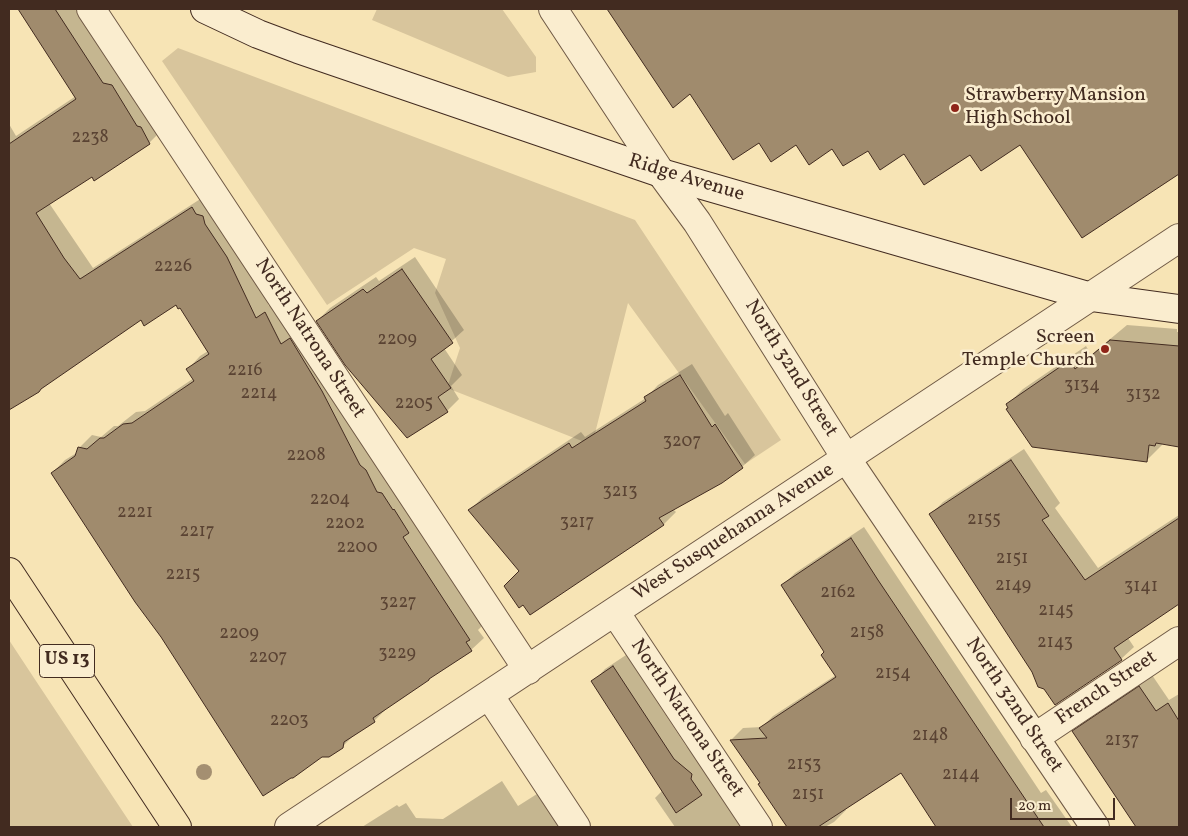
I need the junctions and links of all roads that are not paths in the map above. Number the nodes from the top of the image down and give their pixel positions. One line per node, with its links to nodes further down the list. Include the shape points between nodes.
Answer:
1 (91, 9): 12 (street, North Natrona Street)
2 (205, 9): 4 (street, Ridge Avenue, via 298,49)
3 (553, 9): 4 (street, North 32nd Street)
4 (661, 173): 6 (street, Ridge Avenue); 8 (street, North 32nd Street, via 697,222)
5 (1179, 238): 6 (street, West Susquehanna Avenue)
6 (1091, 296): 7 (street, Ridge Avenue); 8 (street, West Susquehanna Avenue)
7 (1179, 309)
8 (846, 458): 10 (street, West Susquehanna Avenue); 14 (street, North 32nd Street)
9 (9, 572): 15 (main road, US 13)
10 (615, 612): 12 (street, West Susquehanna Avenue); 18 (street, North Natrona Street)
11 (1179, 640): 14 (street, French Street)
12 (528, 670): 13 (street, West Susquehanna Avenue)
13 (489, 696): 16 (street, West Susquehanna Avenue); 17 (street)
14 (1034, 738): 19 (street, North 32nd Street)
15 (177, 827)
16 (289, 827)
17 (576, 827)
18 (758, 827)
19 (1095, 827)

